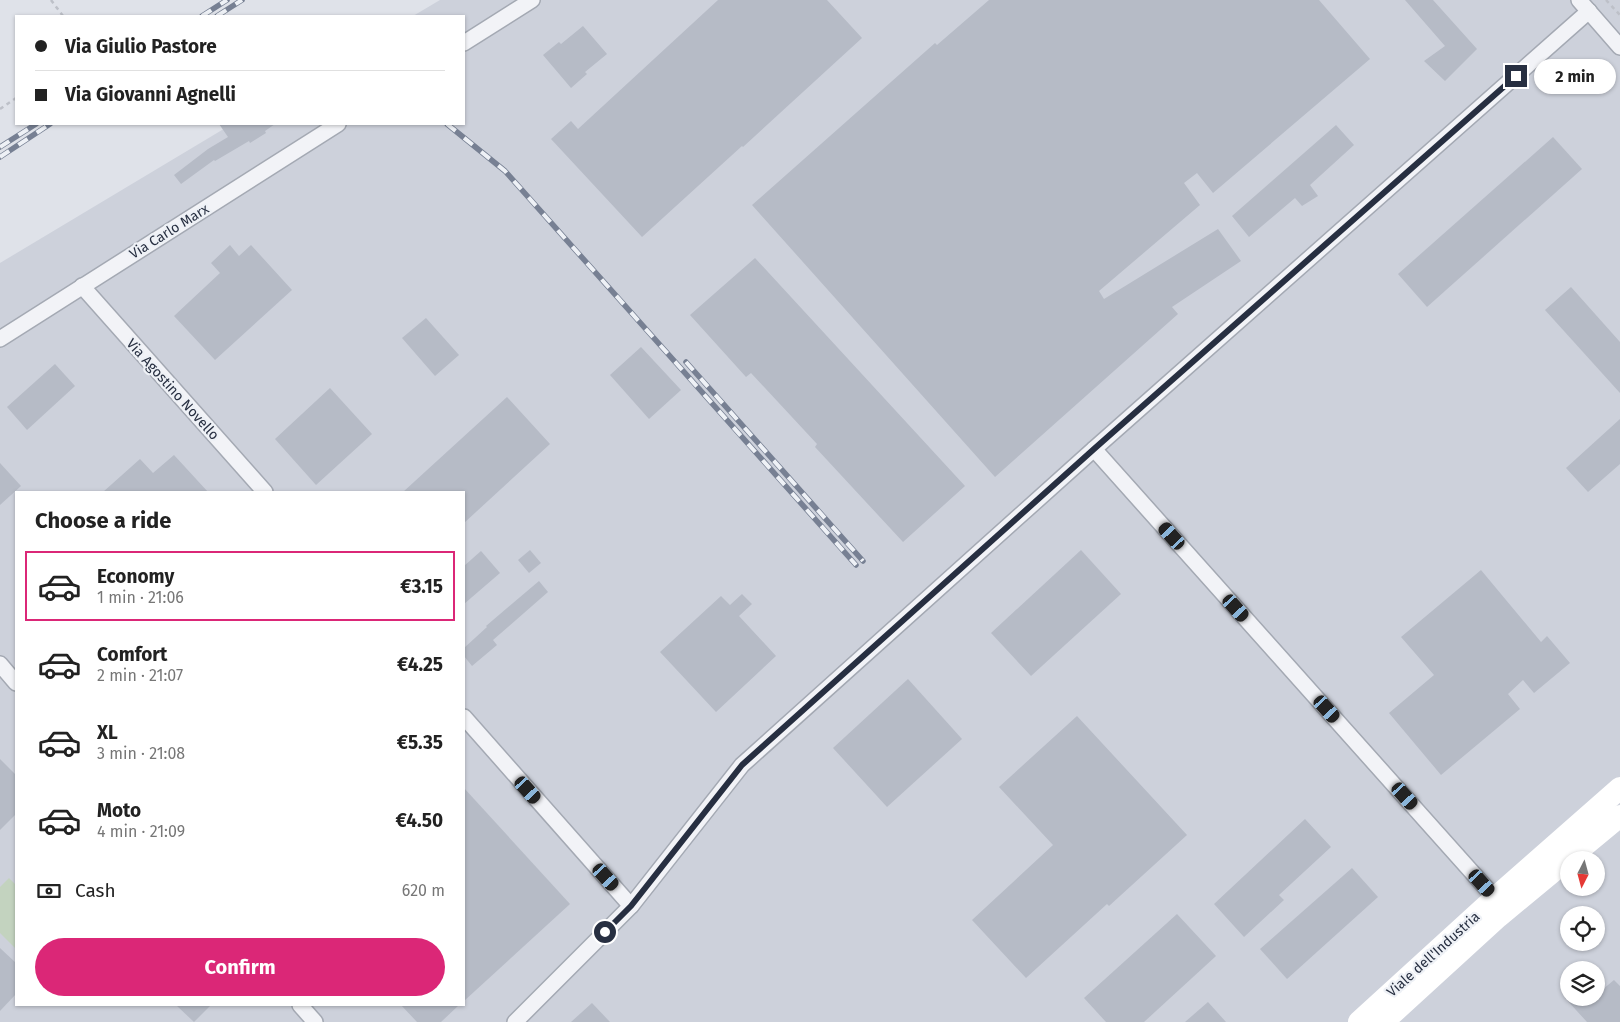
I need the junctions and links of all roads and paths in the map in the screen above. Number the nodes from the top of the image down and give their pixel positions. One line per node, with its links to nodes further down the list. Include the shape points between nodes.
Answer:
1 (51, 0): 6 (path)
2 (532, 0): 8 (street)
3 (1578, 0): 5 (street)
4 (1606, 0): 7 (path)
5 (1589, 12): 9 (street); 15 (street)
6 (62, 15)
7 (1620, 16)
8 (465, 43)
9 (1620, 46)
10 (15, 99): 11 (path)
11 (0, 108)
12 (336, 125): 13 (street, Via Carlo Marx)
13 (82, 286): 14 (street, Via Carlo Marx); 16 (street, Via Agostino Novello)
14 (0, 339)
15 (1094, 449): 22 (street); 23 (street, via 742,765)
16 (264, 491)
17 (0, 664): 18 (street)
18 (15, 681)
19 (465, 718): 23 (street)
20 (1620, 788): 22 (main road, Viale dell'Industria)
21 (1620, 816): 28 (main road, Viale dell'Industria, via 1498,917)
22 (1495, 898): 27 (main road, Viale dell'Industria)
23 (631, 906): 26 (street)
24 (301, 1006): 25 (street)
25 (315, 1022)
26 (514, 1022)
27 (1359, 1022)
28 (1383, 1022)

